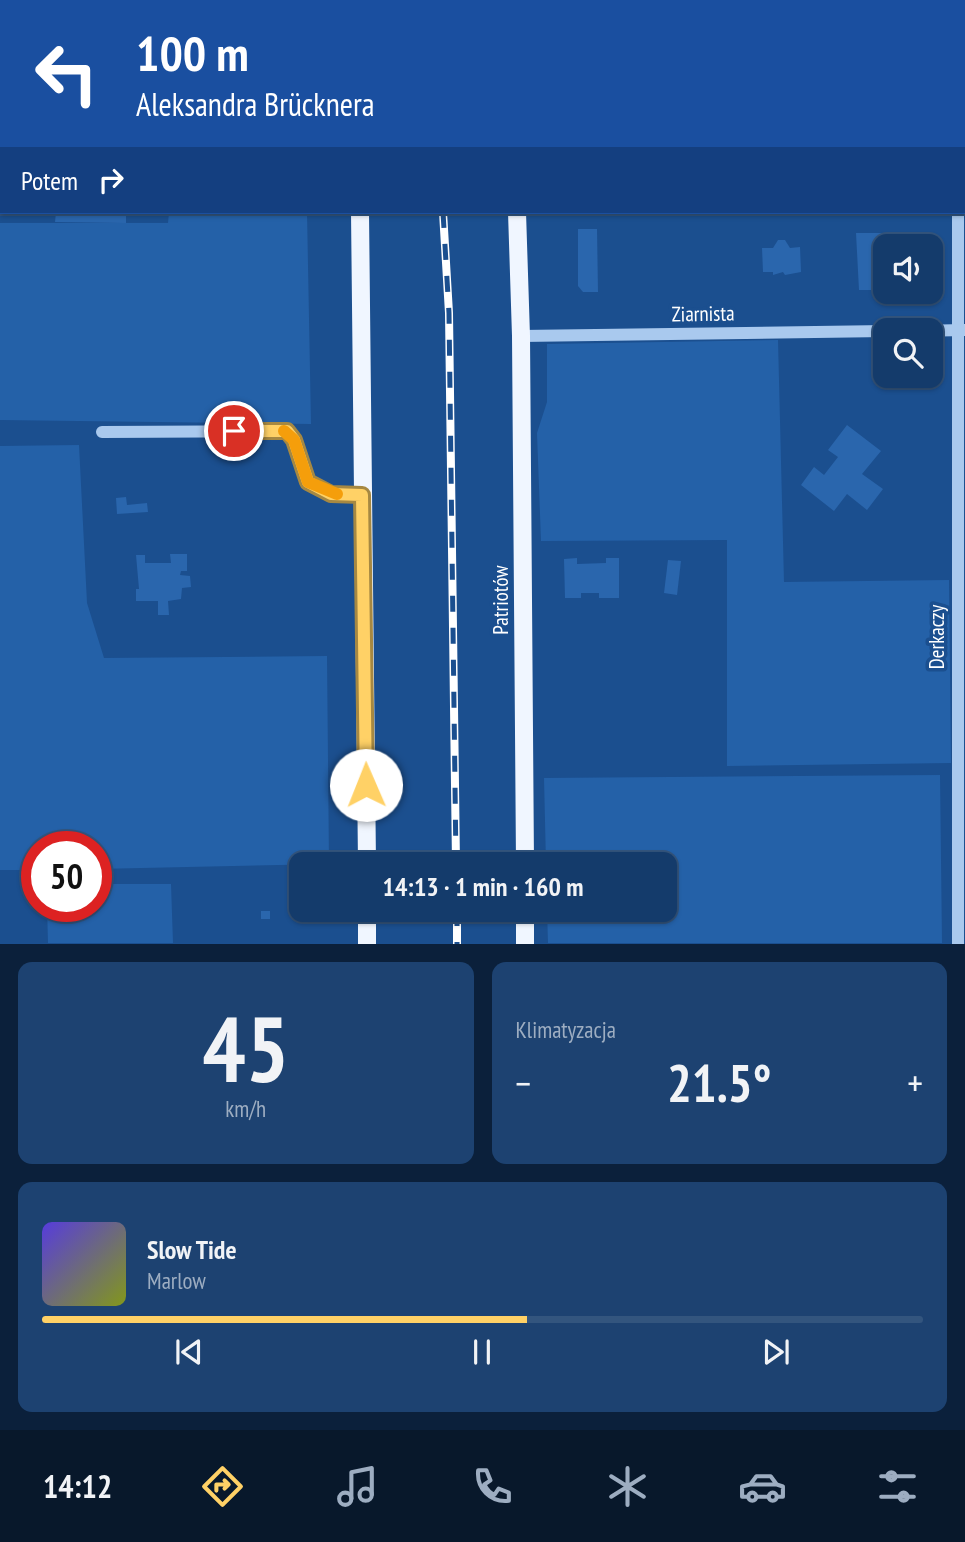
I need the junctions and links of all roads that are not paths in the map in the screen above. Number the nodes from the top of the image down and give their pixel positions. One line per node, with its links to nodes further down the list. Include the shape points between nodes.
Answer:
1 (360, 214): 8 (main road)
2 (517, 214): 6 (main road, Patriotów)
3 (958, 214): 4 (street, Derkaczy)
4 (960, 330): 9 (street, Derkaczy)
5 (873, 331): 6 (street, Ziarnista)
6 (522, 336): 11 (main road, Patriotów)
7 (102, 432): 8 (street, via 287,431 308,482 331,494)
8 (362, 495): 10 (main road)
9 (961, 768): 16 (street, Derkaczy)
10 (367, 852)
11 (525, 852)
12 (367, 922): 14 (main road)
13 (525, 922): 15 (main road)
14 (368, 943)
15 (525, 943)
16 (958, 943)

